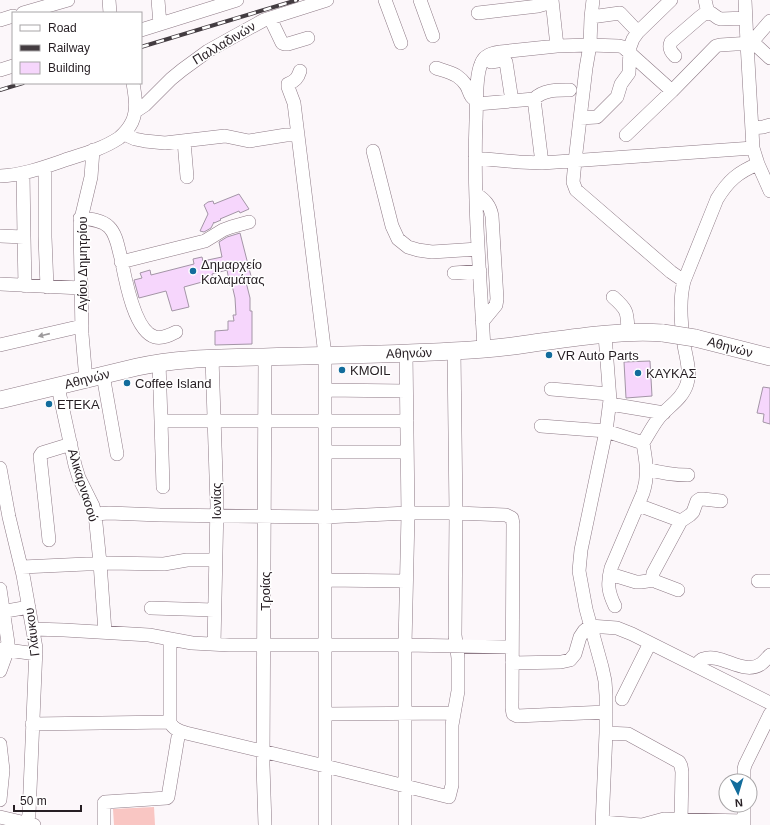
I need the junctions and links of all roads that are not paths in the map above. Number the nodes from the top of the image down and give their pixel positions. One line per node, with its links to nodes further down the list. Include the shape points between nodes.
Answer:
1 (68, 0): 14 (street)
2 (110, 0): 16 (street)
3 (158, 0): 25 (street)
4 (236, 0): 25 (street)
5 (327, 0): 21 (street, Παλλαδινών)
6 (385, 0): 30 (street)
7 (420, 0): 28 (street)
8 (548, 0): 17 (street, via 538,6)
9 (552, 0): 33 (street)
10 (593, 0): 20 (street)
11 (671, 0): 27 (street)
12 (705, 0): 18 (street)
13 (746, 0): 22 (street)
14 (40, 4): 15 (street)
15 (25, 12)
16 (110, 12)
17 (478, 13)
18 (708, 13): 22 (street, via 721,19); 35 (street, via 671,42 671,52)
19 (12, 16): 23 (street)
20 (590, 17): 27 (street, via 620,13); 32 (street)
21 (270, 18): 29 (street, via 282,43 288,44); 48 (street, Παλλαδινών, via 191,62)
22 (746, 18): 31 (street)
23 (0, 20)
24 (770, 21): 31 (street)
25 (160, 24): 26 (street)
26 (142, 30)
27 (638, 32): 34 (street, via 632,39)
28 (433, 36)
29 (308, 38)
30 (401, 43)
31 (749, 43): 36 (street); 44 (street, via 716,46); 51 (street)
32 (590, 45): 33 (street); 34 (street, via 620,46); 49 (street)
33 (557, 46): 47 (street, via 492,53 486,56 481,62 478,76)
34 (630, 54): 44 (street); 49 (street, via 629,73 621,84 617,97 597,117)
35 (675, 56)
36 (770, 58)
37 (491, 62): 46 (street, via 504,60 508,65)
38 (12, 66): 40 (street)
39 (436, 68): 47 (street, via 458,76)
40 (0, 70)
41 (300, 71): 53 (street, via 299,76 288,84 294,103)
42 (133, 84): 48 (street)
43 (570, 90): 45 (street, via 551,90 538,94)
44 (672, 91): 54 (street)
45 (534, 99): 46 (street); 61 (street)
46 (512, 101): 47 (street)
47 (477, 102): 59 (street)
48 (136, 111): 52 (street)
49 (580, 118): 60 (street)
50 (770, 125): 51 (street)
51 (752, 128): 56 (street)
52 (124, 134): 55 (street, via 148,142); 57 (street)
53 (298, 135): 55 (street, via 249,142 224,136); 92 (street)
54 (626, 135)
55 (184, 141): 66 (street)
56 (753, 148): 60 (street); 62 (street)
57 (93, 150): 63 (street); 69 (street, Αγίου Δημητρίου, via 91,177)
58 (374, 151): 73 (street, via 392,226 398,239 408,247 432,252)
59 (475, 158): 61 (street); 68 (street)
60 (575, 161): 61 (street); 77 (street, via 573,182 576,190)
61 (542, 163)
62 (758, 164): 67 (street); 77 (street, via 736,175 722,190)
63 (45, 167): 64 (street); 80 (street)
64 (23, 174): 65 (street); 72 (street)
65 (0, 176)
66 (187, 177)
67 (770, 191)
68 (476, 194): 73 (street); 83 (street, via 488,204 492,216 497,299 496,305)
69 (80, 218): 74 (street, via 98,221 108,227 115,235); 81 (street, Αγίου Δημητρίου)
70 (249, 222): 74 (street, via 223,230 205,241)
71 (0, 236): 72 (street)
72 (24, 237): 79 (street)
73 (478, 249): 75 (street)
74 (122, 262): 85 (street, via 133,306 142,326 156,338)
75 (480, 271): 76 (street); 83 (street)
76 (454, 273)
77 (684, 281): 105 (street, via 682,317 688,381 679,398)
78 (0, 284): 79 (street)
79 (25, 286): 80 (street)
80 (47, 287): 81 (street)
81 (81, 288): 84 (street, Αγίου Δημητρίου)
82 (613, 297): 86 (street, via 626,311)
83 (482, 322): 89 (street)
84 (82, 326): 88 (street, one-way to 88); 98 (street, Αγίου Δημητρίου)
85 (176, 332)
86 (628, 333): 87 (main road, Αθηνών); 94 (main road, Αθηνών, bridge, via 663,333 695,338)
87 (605, 335): 89 (main road, Αθηνών); 103 (street)
88 (0, 345)
89 (484, 349): 90 (main road, Αθηνών)
90 (454, 351): 91 (main road, Αθηνών); 125 (street)
91 (406, 353): 92 (main road, Αθηνών); 102 (street)
92 (328, 355): 93 (main road, Αθηνών); 101 (street)
93 (265, 357): 95 (main road, Αθηνών); 108 (street, Τροίας)
94 (770, 357)
95 (212, 358): 96 (main road, Αθηνών); 107 (street, Ιωνίας)
96 (159, 362): 97 (main road, Αθηνών); 106 (street)
97 (103, 375): 98 (main road, Αθηνών); 117 (street)
98 (86, 380): 99 (main road, Αθηνών)
99 (58, 387): 104 (main road, Αθηνών); 114 (street, Αλικαρνασού)
100 (551, 389): 103 (street)
101 (325, 390): 102 (street); 109 (street)
102 (406, 391): 110 (street)
103 (609, 399): 105 (street); 112 (street)
104 (0, 400)
105 (664, 413): 113 (street)
106 (161, 421): 107 (street); 121 (street)
107 (215, 421): 108 (street); 127 (street, Ιωνίας)
108 (265, 421): 109 (street); 128 (street, Τροίας)
109 (325, 421): 110 (street); 115 (street)
110 (407, 421): 116 (street)
111 (541, 426): 112 (street)
112 (606, 431): 113 (street); 146 (street, via 579,564)
113 (643, 442): 119 (street)
114 (71, 444): 126 (street, Αλικαρνασού, via 77,471); 131 (street, via 42,453 40,456)
115 (325, 452): 116 (street); 129 (street)
116 (407, 452): 124 (street)
117 (118, 454)
118 (0, 468): 134 (street, Γλάυκου, via 8,517)
119 (647, 469): 120 (street, via 662,474); 123 (street, via 647,482)
120 (688, 475)
121 (163, 487)
122 (721, 501): 130 (street, via 700,499 693,512)
123 (638, 505): 130 (street); 135 (street)
124 (408, 513): 125 (street); 129 (street); 138 (street)
125 (456, 513): 155 (street); 156 (street, via 506,515 512,518)
126 (94, 514): 127 (street); 133 (street, Αλικαρνασού)
127 (217, 516): 128 (street); 132 (street, Ιωνίας)
128 (265, 516): 129 (street); 152 (street, Τροίας)
129 (325, 517): 136 (street)
130 (681, 521): 137 (street, via 653,573)
131 (49, 540)
132 (215, 560): 133 (street, via 188,560 164,564); 144 (street, Ιωνίας)
133 (100, 563): 134 (street); 148 (street, Αλικαρνασού)
134 (22, 567): 142 (street, Γλάυκου)
135 (610, 574): 137 (street, via 636,582); 141 (street, via 609,588)
136 (325, 580): 138 (street); 153 (street)
137 (654, 580): 140 (street)
138 (406, 581): 154 (street)
139 (0, 589): 145 (street)
140 (678, 590)
141 (615, 606)
142 (29, 607): 145 (street); 147 (street, Γλάυκου)
143 (151, 608): 144 (street)
144 (214, 610): 151 (street, Ιωνίας)
145 (2, 612): 157 (street, via 8,640)
146 (590, 626): 150 (street, via 617,628); 160 (street, via 580,637 575,654 570,660); 165 (street, via 604,676)
147 (33, 629): 148 (street); 158 (street, Γλάυκου)
148 (105, 632): 149 (street)
149 (170, 639): 151 (street); 171 (street)
150 (650, 643): 161 (street); 163 (street)
151 (214, 644): 152 (street)
152 (264, 645): 153 (street); 174 (street, Τροίας)
153 (325, 645): 154 (street); 168 (street)
154 (405, 645): 155 (street); 166 (street)
155 (457, 647): 156 (street); 167 (street, via 458,691)
156 (512, 647): 160 (street)
157 (4, 649): 158 (street); 162 (street)
158 (36, 654): 170 (street, Γλάυκου)
159 (770, 655): 161 (street, via 761,664 750,667 710,658 701,660)
160 (512, 663): 165 (street, via 512,714 517,716)
161 (696, 666): 164 (street)
162 (0, 671)
163 (622, 699)
164 (770, 703)
165 (606, 712): 172 (street)
166 (405, 713): 167 (street); 168 (street); 178 (street)
167 (454, 713): 178 (street, via 452,785 449,797)
168 (325, 714): 175 (street)
169 (770, 714): 176 (street, via 745,765)
170 (32, 724): 171 (street); 183 (street, Γλάυκου)
171 (174, 726): 174 (street); 185 (street, via 167,798 105,802)
172 (606, 733): 181 (street, via 628,734 680,762); 184 (street)
173 (0, 744): 177 (street, via 3,770)
174 (264, 752): 175 (street); 186 (street, Τροίας)
175 (325, 766): 178 (street); 187 (street)
176 (744, 773)
177 (1, 786): 179 (street)
178 (406, 786): 188 (street)
179 (0, 800)
180 (0, 817): 183 (street)
181 (681, 820): 182 (street); 184 (street, via 664,819 642,824)
182 (744, 823)
183 (30, 824)
184 (602, 824)
185 (104, 825)
186 (265, 825)
187 (325, 825)
188 (405, 825)

